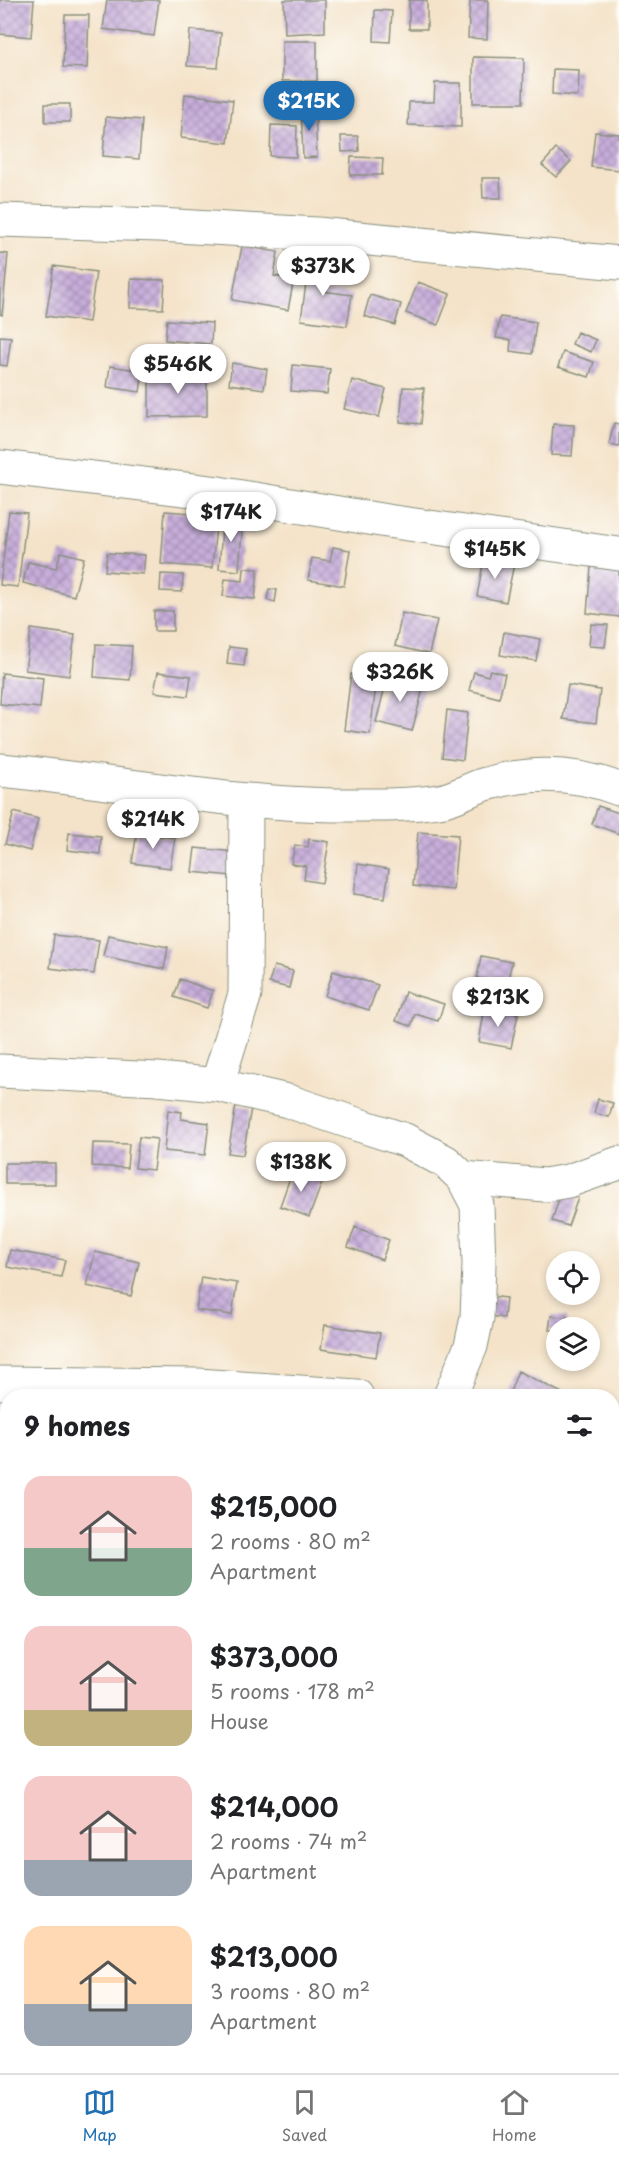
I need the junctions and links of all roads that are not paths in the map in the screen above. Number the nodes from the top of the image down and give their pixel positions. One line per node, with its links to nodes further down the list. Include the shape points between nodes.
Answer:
1 (0, 220): 2 (street, via 317,234)
2 (619, 263)
3 (0, 467): 4 (street, via 218,493)
4 (619, 554)
5 (0, 770): 7 (street)
6 (619, 789): 7 (street, via 585,778 554,774 484,784 442,801 303,804)
7 (246, 800): 9 (street, via 245,994)
8 (0, 1071): 9 (street)
9 (217, 1085): 11 (street, via 288,1101 405,1140 446,1162)
10 (619, 1163): 11 (street, via 545,1185)
11 (463, 1178): 14 (street, via 477,1205 479,1292 471,1346)
12 (0, 1383): 13 (street)
13 (256, 1389)
14 (453, 1389)

